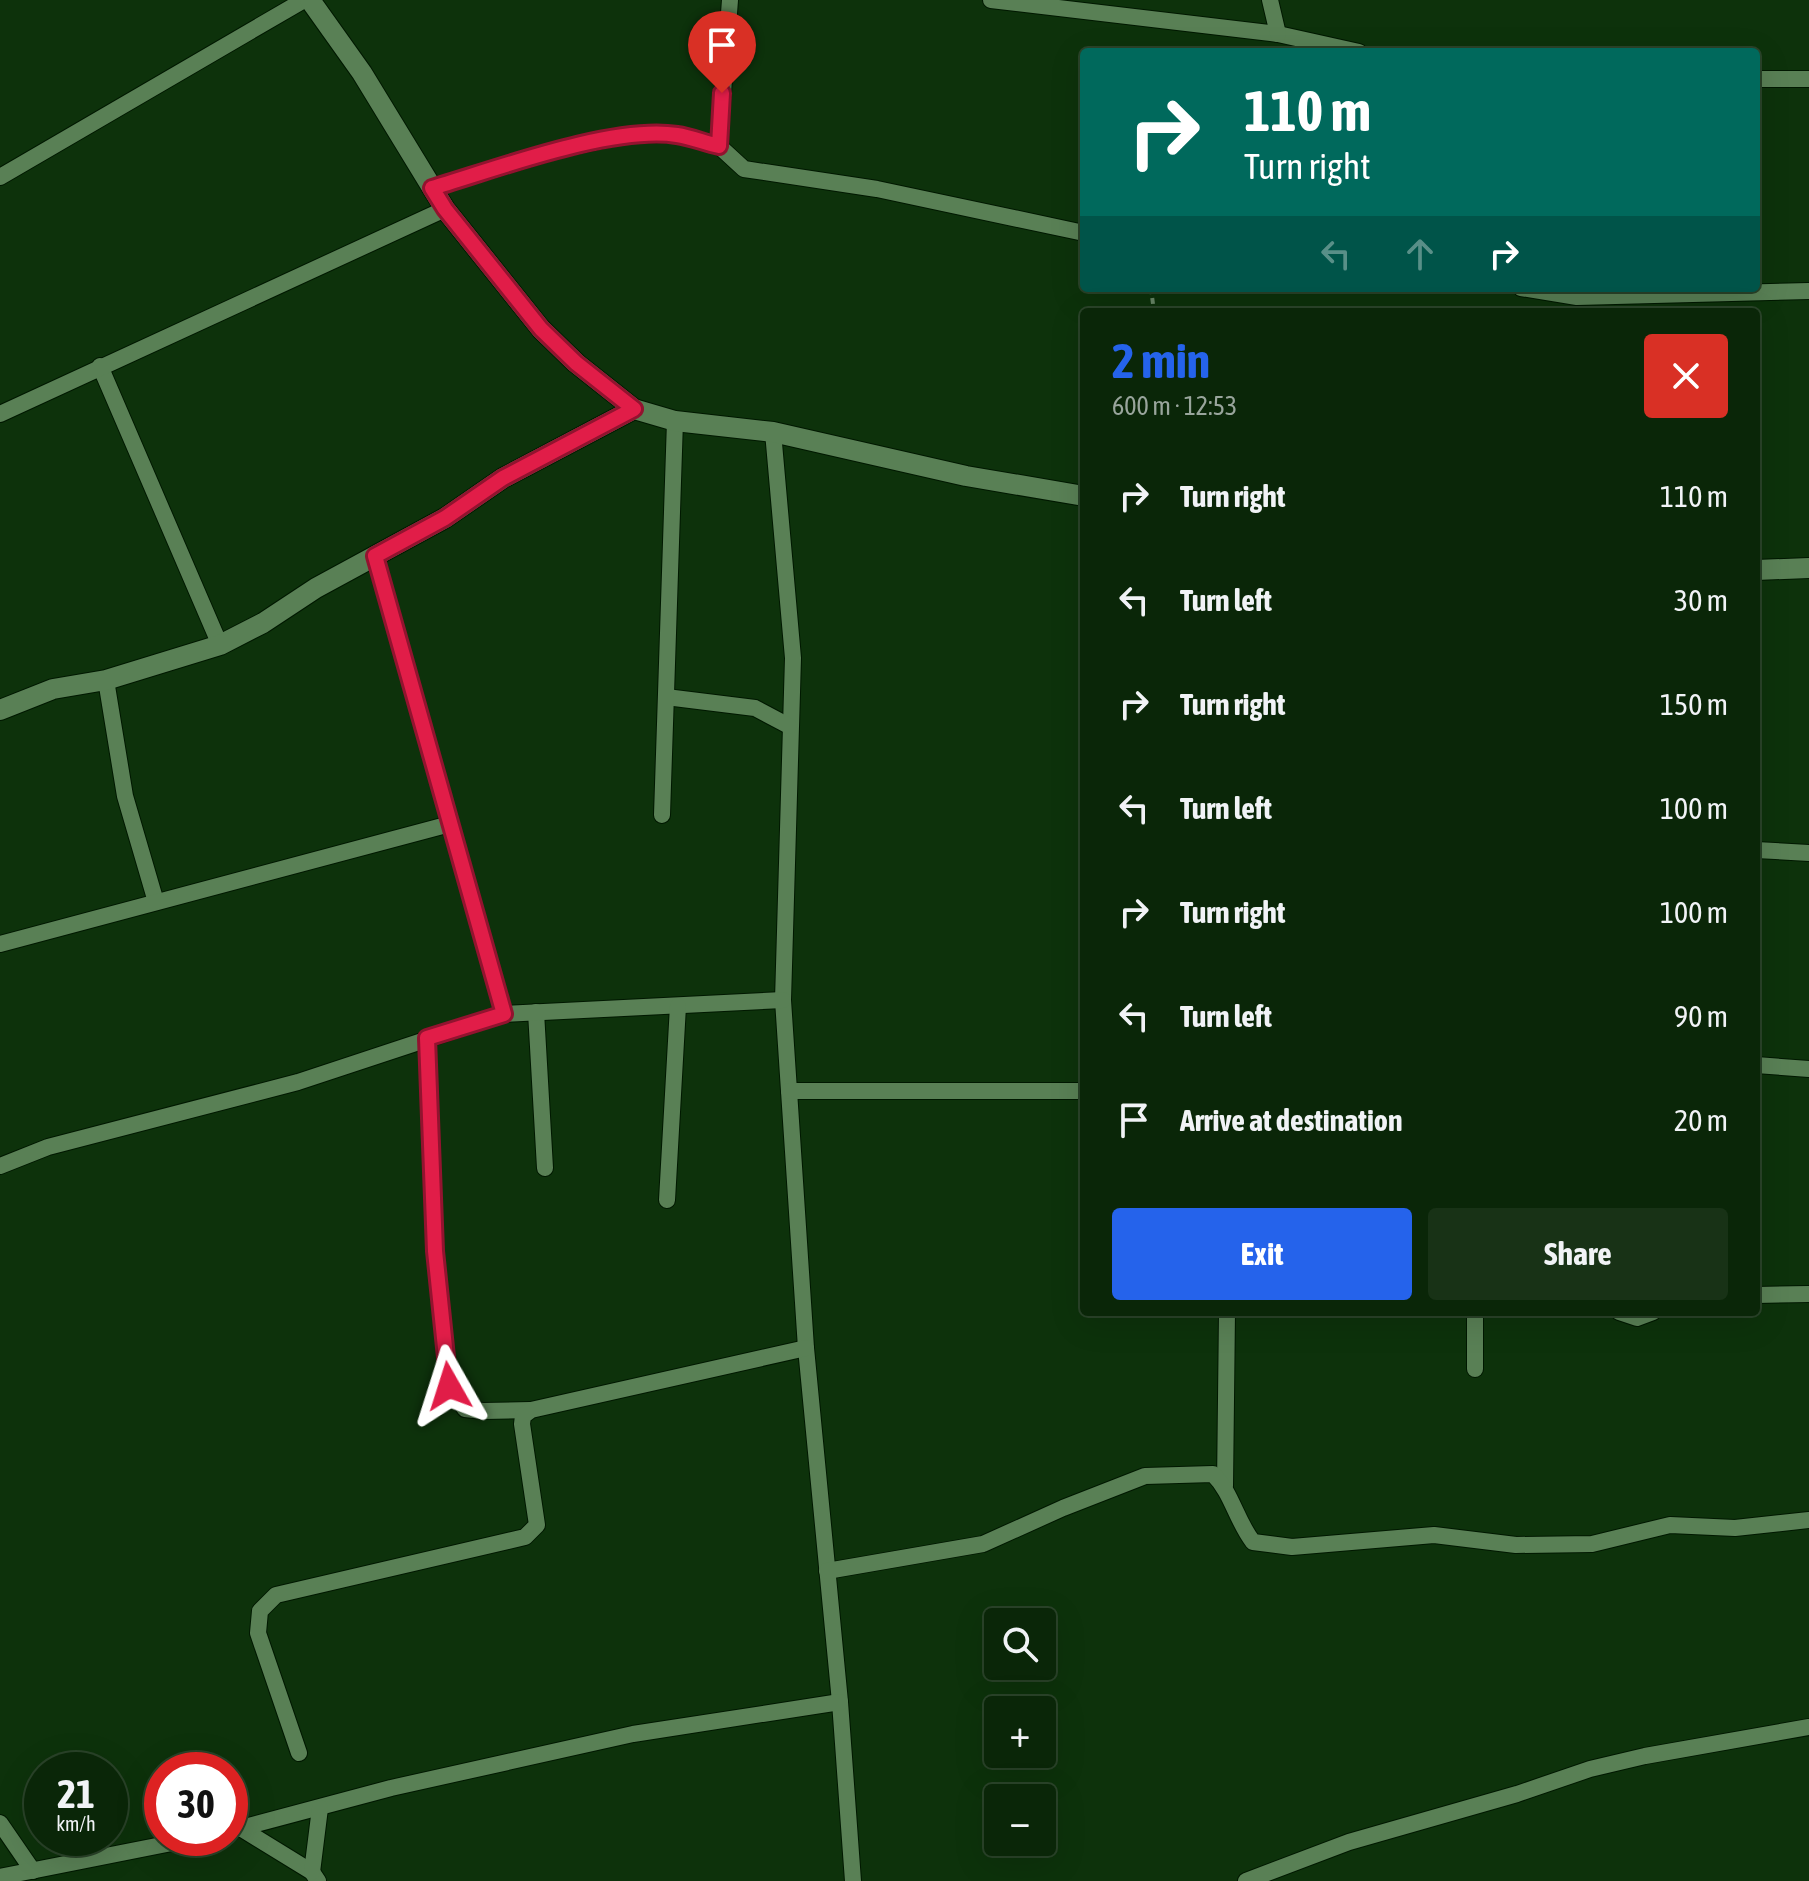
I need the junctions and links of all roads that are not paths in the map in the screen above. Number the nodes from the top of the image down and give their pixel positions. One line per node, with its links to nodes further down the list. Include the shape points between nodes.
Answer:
1 (307, 0): 10 (street); 11 (street, via 362,73)
2 (730, 0): 9 (street)
3 (991, 0): 5 (street)
4 (1270, 0): 5 (street)
5 (1278, 34): 6 (street)
6 (1341, 48)
7 (1760, 79): 8 (street)
8 (1809, 79)
9 (719, 146): 11 (street, via 676,134 627,135); 13 (street, via 744,169 877,189)
10 (0, 177)
11 (432, 188): 12 (street)
12 (445, 209): 16 (street); 17 (street, via 541,329)
13 (1080, 232)
14 (1809, 291): 15 (street, via 1577,297)
15 (1546, 292)
16 (100, 366): 18 (street); 25 (street)
17 (634, 409): 19 (street); 22 (street, via 503,478)
18 (0, 414)
19 (675, 421): 20 (street); 27 (street)
20 (773, 432): 21 (street, via 966,476); 29 (street, via 793,658)
21 (1080, 495)
22 (375, 556): 25 (street); 31 (street)
23 (1809, 568): 24 (street)
24 (1760, 570)
25 (220, 645): 26 (street)
26 (106, 680): 28 (street, via 53,689); 34 (street, via 125,796)
27 (666, 697): 29 (street, via 755,708); 30 (street)
28 (0, 710)
29 (789, 726): 36 (street)
30 (662, 815)
31 (450, 824): 34 (street); 39 (street)
32 (1760, 850): 33 (street)
33 (1809, 853)
34 (156, 902): 35 (street)
35 (0, 944)
36 (783, 1000): 37 (street); 43 (street)
37 (678, 1006): 38 (street); 47 (street)
38 (536, 1012): 39 (street); 46 (street)
39 (504, 1014): 40 (street)
40 (427, 1038): 45 (street, via 298,1082 48,1147); 54 (street, via 435,1251 449,1386 465,1409)
41 (1760, 1065): 42 (street)
42 (1809, 1069)
43 (789, 1091): 44 (street); 52 (street)
44 (1080, 1091)
45 (0, 1166)
46 (545, 1168)
47 (667, 1200)
48 (1809, 1294): 49 (street)
49 (1760, 1295)
50 (1227, 1316): 55 (street)
51 (1475, 1316): 53 (street)
52 (806, 1348): 54 (street); 57 (street)
53 (1475, 1369)
54 (531, 1410): 60 (street, via 522,1424 537,1525 525,1537 276,1595 260,1611 258,1633)
55 (1225, 1486): 56 (street, via 1241,1527 1253,1542 1292,1547 1434,1535 1516,1545 1592,1544 1670,1525 1735,1528); 57 (street, via 1213,1474 1145,1476 983,1544)
56 (1809, 1520)
57 (827, 1571): 58 (street)
58 (840, 1702): 61 (street, via 633,1734); 69 (street)
59 (1809, 1727): 70 (street, via 1590,1769 1349,1842)
60 (299, 1753)
61 (320, 1808): 63 (street); 67 (street)
62 (0, 1823): 66 (street)
63 (248, 1827)
64 (248, 1837): 67 (street)
65 (144, 1849): 66 (street)
66 (33, 1871): 68 (street)
67 (315, 1876)
68 (0, 1877)
69 (853, 1881)
70 (1246, 1881)

